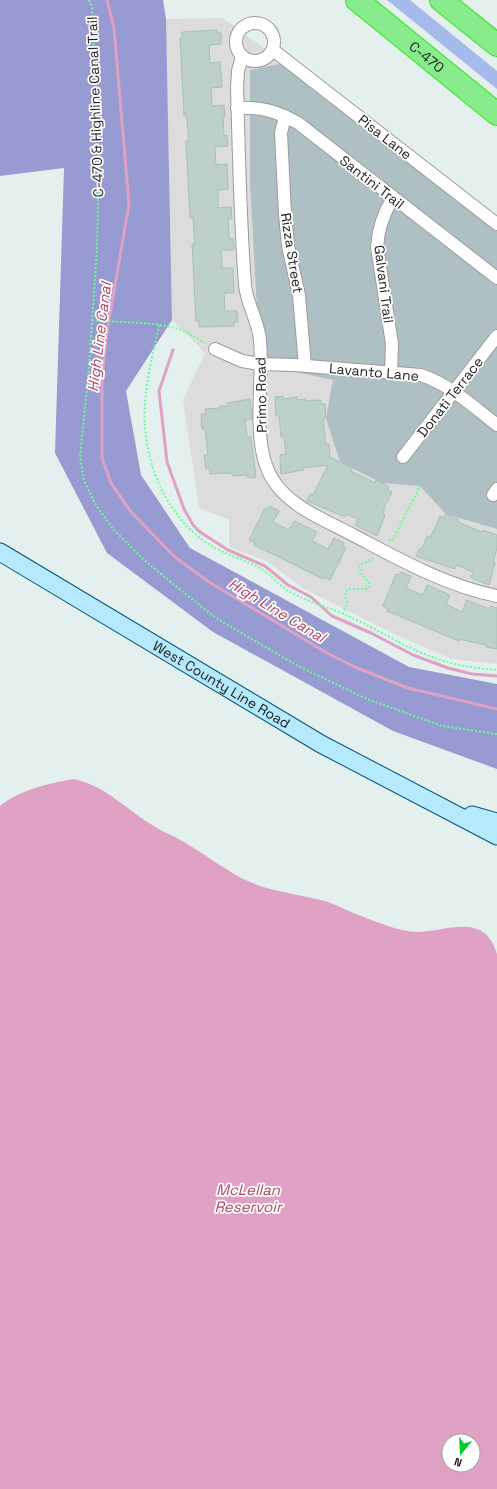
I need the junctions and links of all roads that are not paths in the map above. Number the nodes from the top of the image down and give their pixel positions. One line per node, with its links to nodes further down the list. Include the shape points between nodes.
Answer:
1 (357, 0): 7 (highway, C-470)
2 (446, 3): 3 (highway)
3 (497, 45)
4 (273, 50): 5 (street, via 267,58 259,61 250,61); 5 (street, via 275,41 272,32 266,26 253,23 245,25 237,36 236,45); 10 (street, Pisa Lane)
5 (242, 57): 6 (street, Primo Road, via 237,78)
6 (238, 108): 8 (street, Santini Trail, via 253,107); 14 (street, Primo Road, via 245,286 260,334)
7 (497, 114)
8 (285, 116): 9 (street, Santini Trail, via 298,123); 15 (street, Rizza Street, via 281,133 285,214 288,246 299,295)
9 (393, 198): 11 (street, Santini Trail); 16 (street, Galvani Trail, via 380,226 377,247 392,344)
10 (497, 224)
11 (497, 278)
12 (497, 336): 17 (street, Donati Terrace)
13 (215, 349): 14 (street, Lavanto Lane, via 242,361)
14 (260, 364): 15 (street, Lavanto Lane); 21 (street, Primo Road, via 262,453 266,467 282,492 313,514 400,560 451,582)
15 (305, 366): 16 (street, Lavanto Lane)
16 (391, 373): 17 (street, Lavanto Lane, via 420,375 438,381)
17 (454, 391): 18 (street, Lavanto Lane); 19 (street, Donati Terrace)
18 (497, 425)
19 (404, 457)
20 (0, 552): 22 (main road, West County Line Road, via 321,744)
21 (497, 596)
22 (447, 808): 23 (main road, West County Line Road); 24 (main road, West County Line Road)
23 (497, 822)
24 (497, 836)

